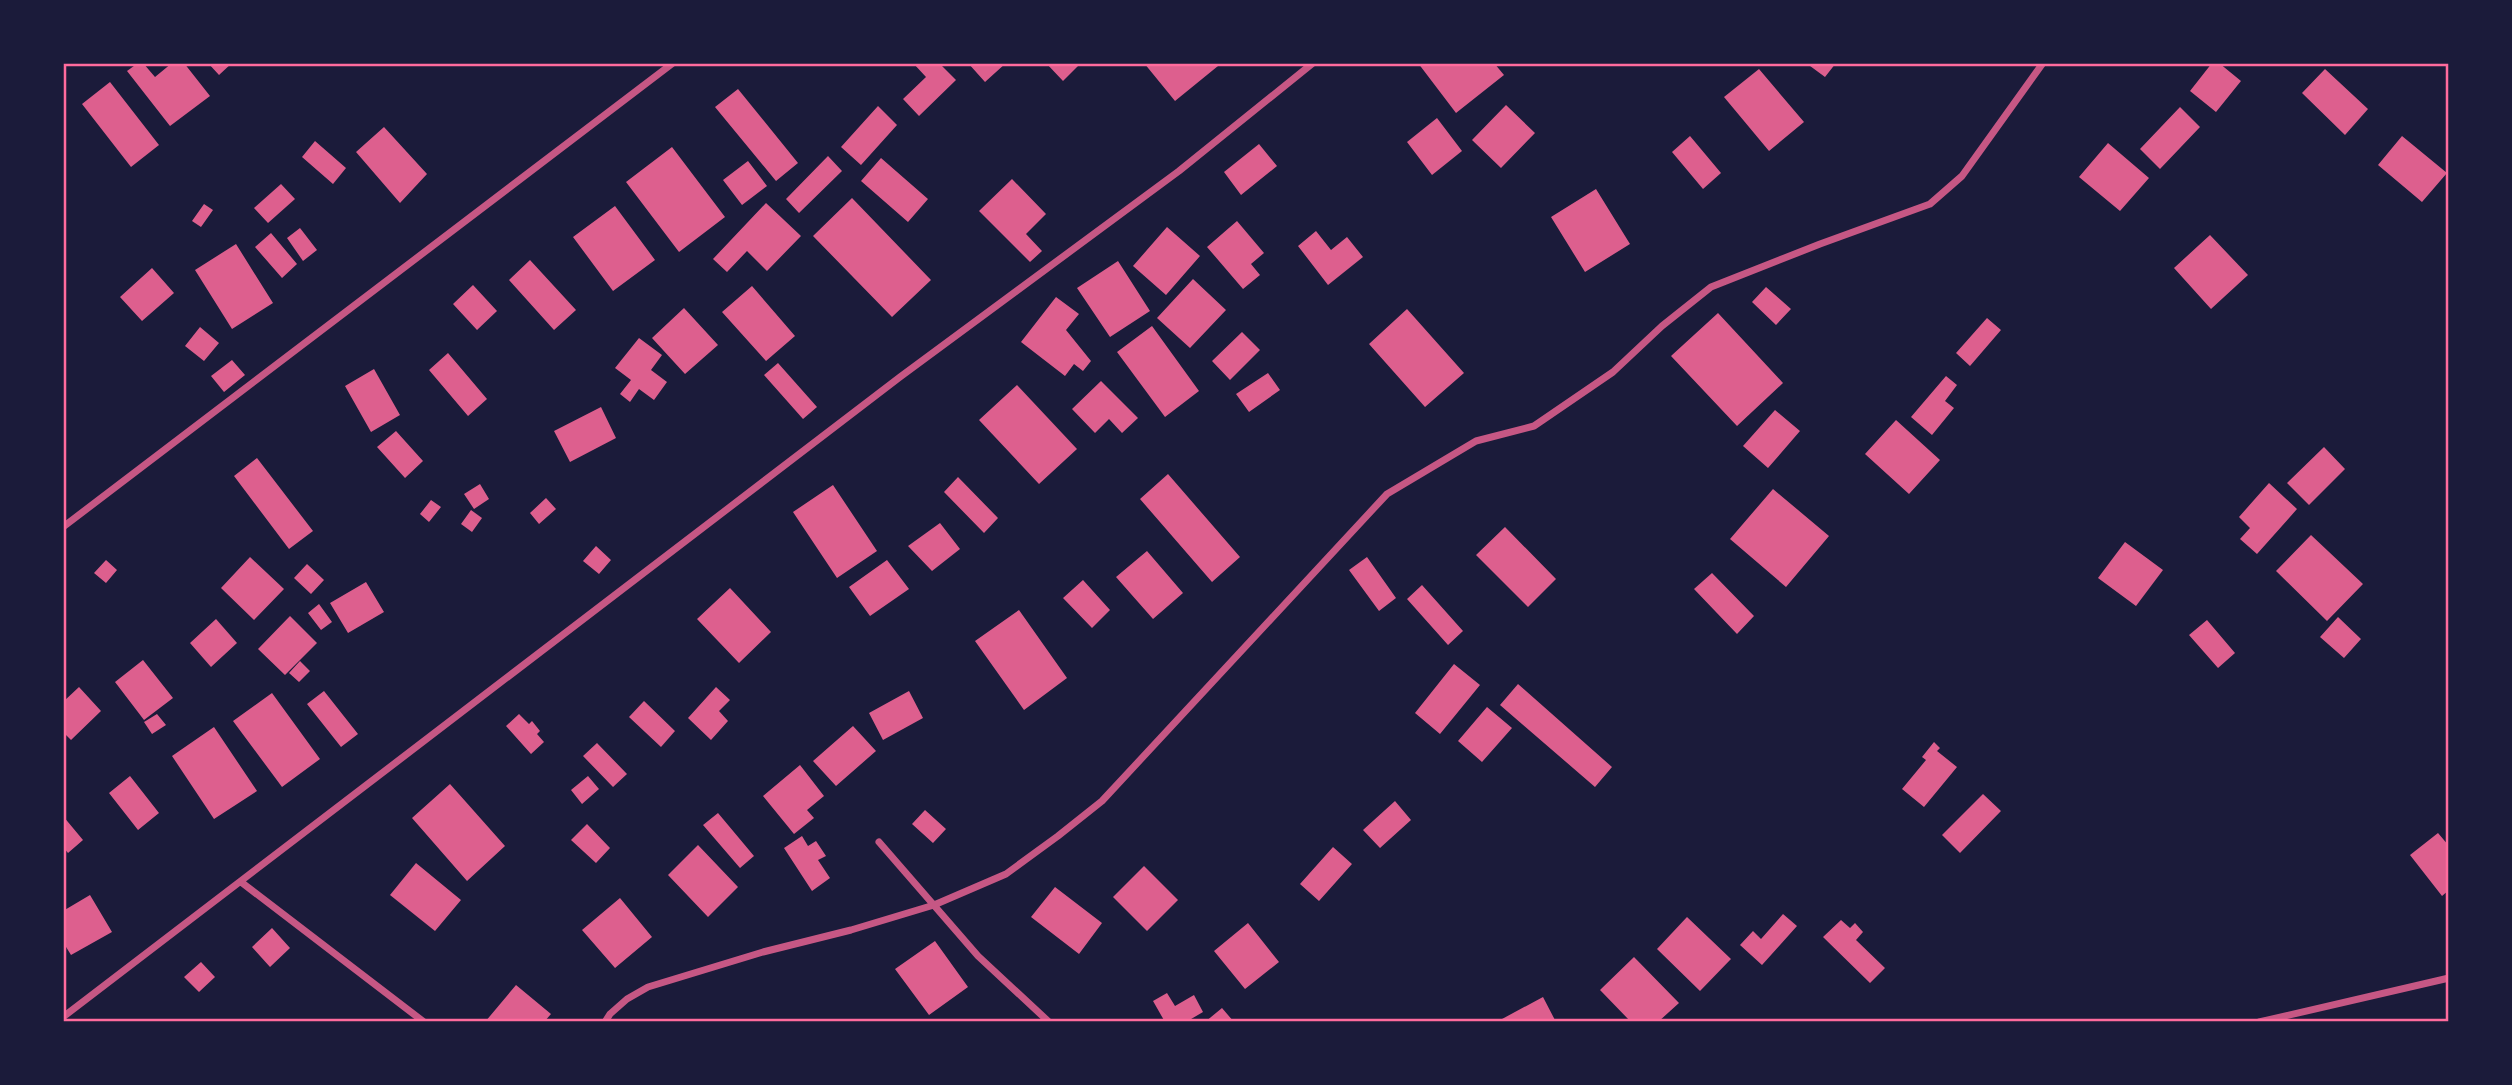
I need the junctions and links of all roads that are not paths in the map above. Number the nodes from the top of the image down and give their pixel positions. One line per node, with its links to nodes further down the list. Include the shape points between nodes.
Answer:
1 (673, 63): 4 (street)
2 (1313, 63): 6 (street, via 1179,171 900,377)
3 (2043, 63): 7 (street, via 1962,176 1930,204 1711,287 1613,372 1534,426 1476,441 1387,494 1102,801 1006,874)
4 (63, 527)
5 (879, 842): 7 (street)
6 (240, 882): 9 (street); 10 (street)
7 (934, 905): 11 (street, via 648,987 627,999); 12 (street, via 978,956)
8 (2449, 978): 13 (street)
9 (63, 1017)
10 (424, 1022)
11 (605, 1022)
12 (1049, 1022)
13 (2259, 1022)

